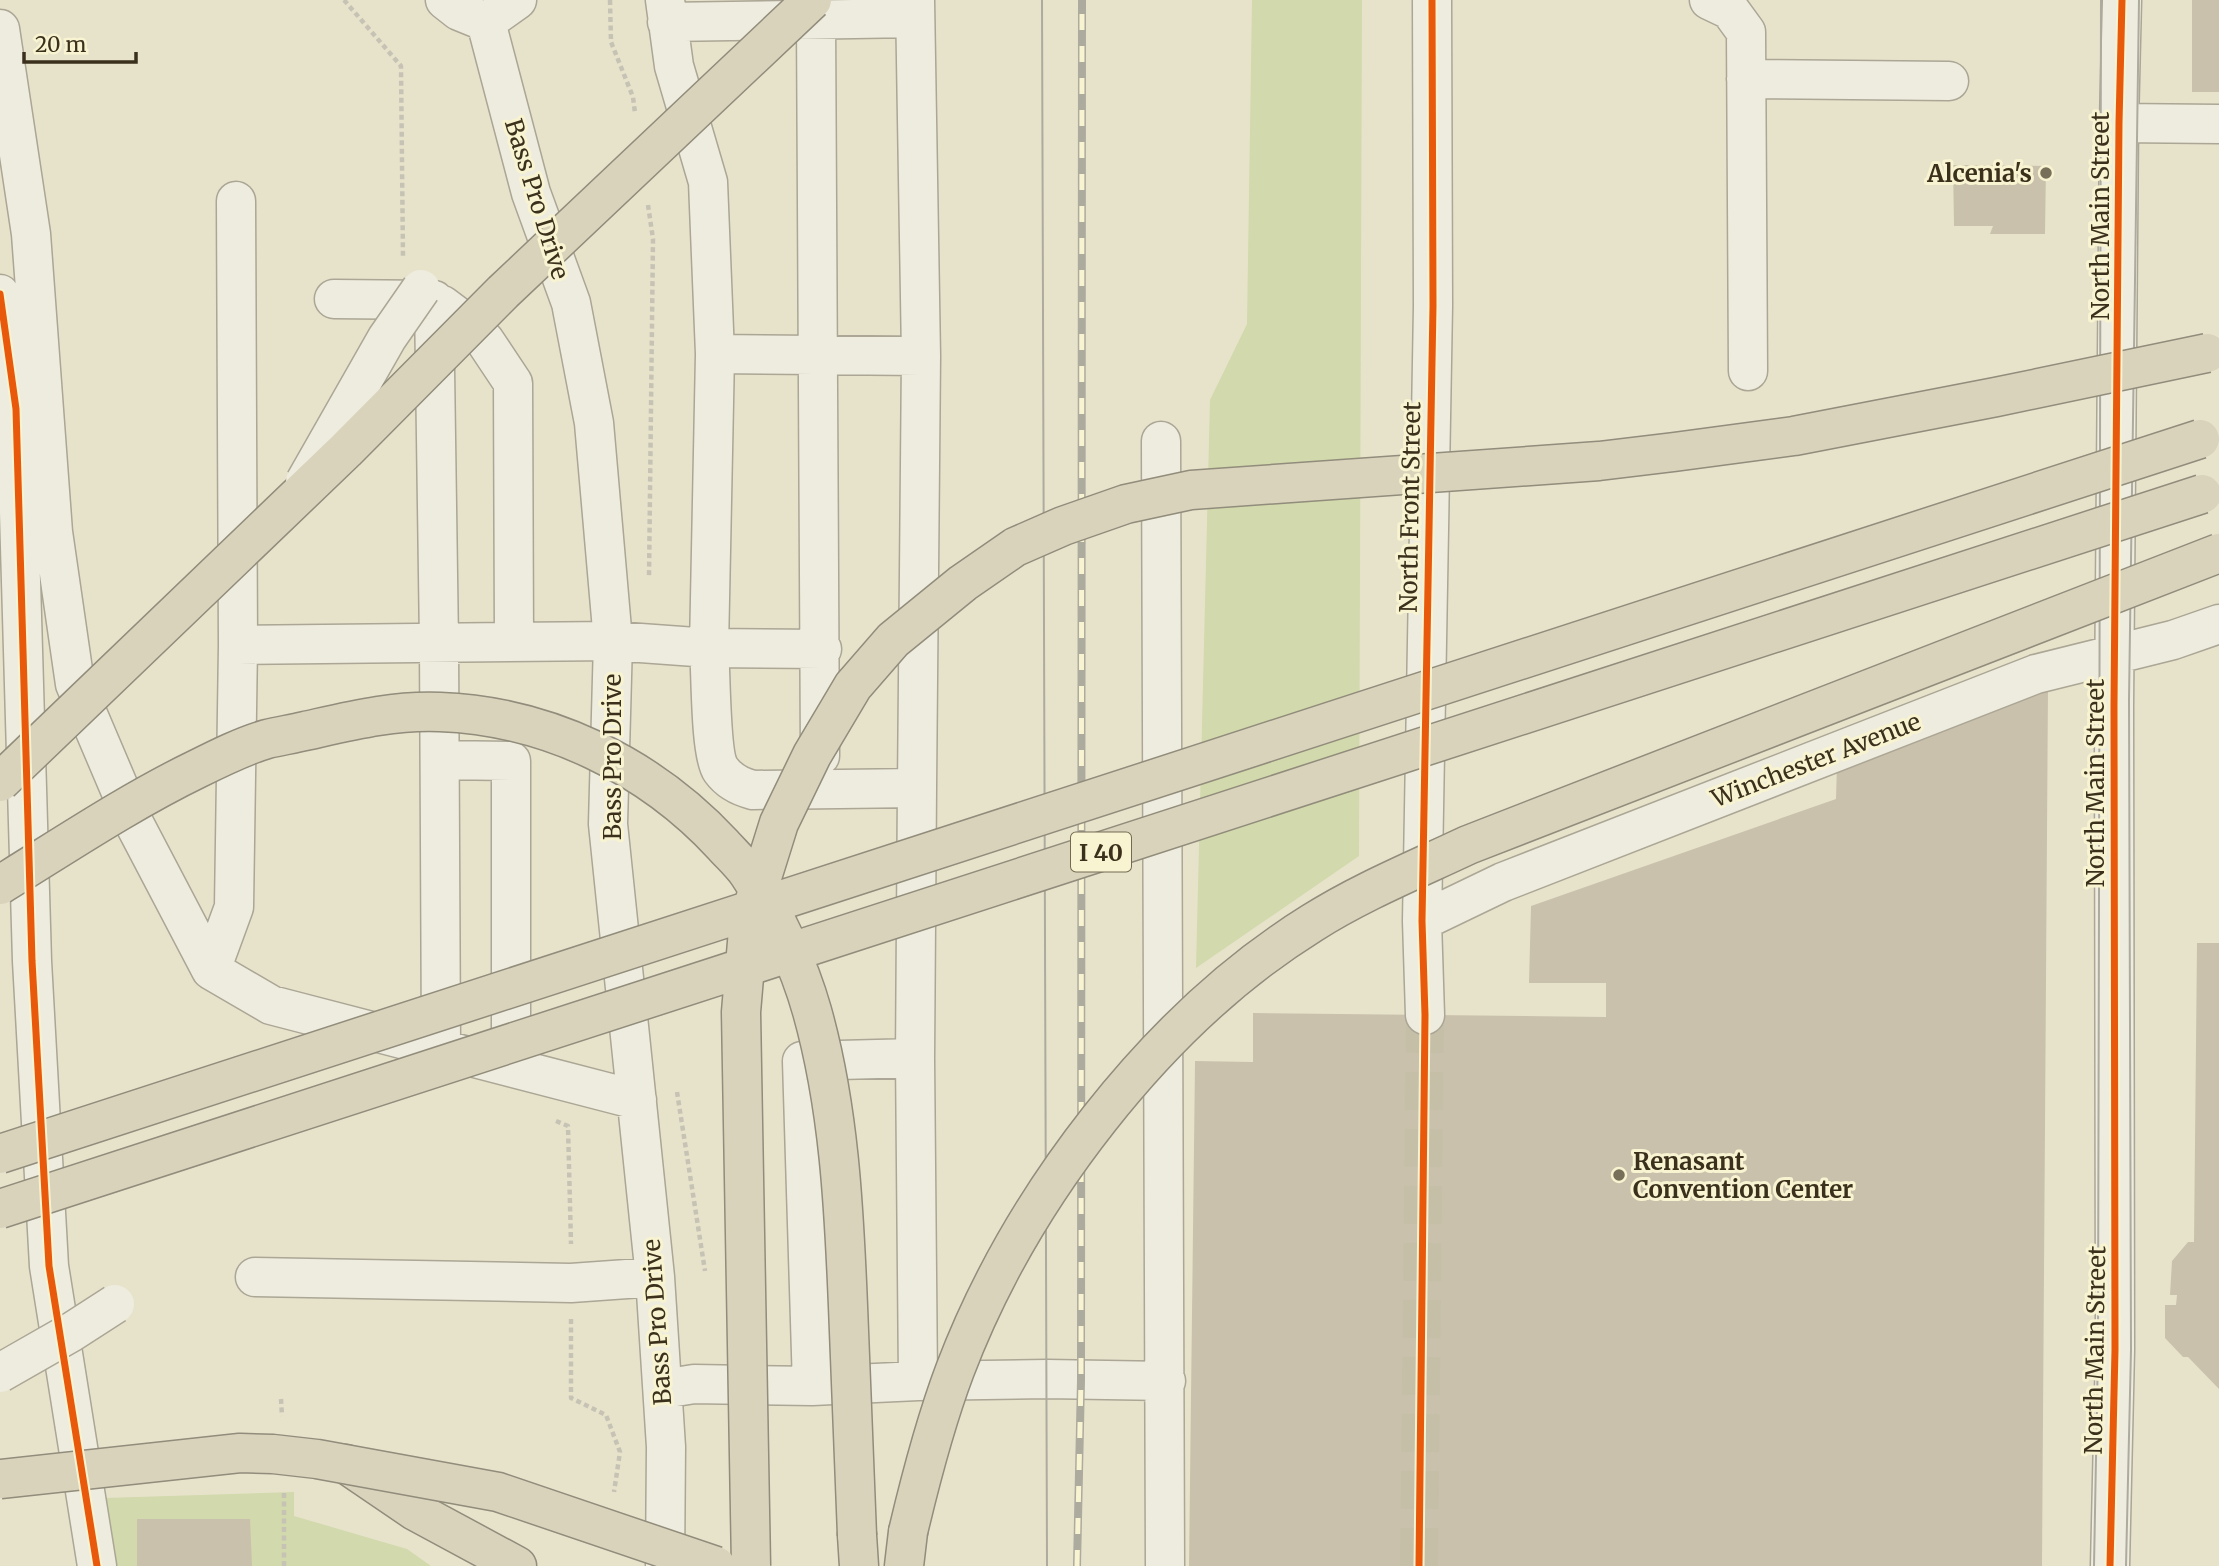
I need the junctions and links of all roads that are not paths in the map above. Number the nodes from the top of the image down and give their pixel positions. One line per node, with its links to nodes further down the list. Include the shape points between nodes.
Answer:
1 (445, 0): 9 (street)
2 (517, 0): 9 (street)
3 (1432, 0): 42 (street, North Front Street, via 1433,306)
4 (1709, 0): 11 (street, via 1730,10 1746,32)
5 (2122, 0): 13 (street, North Main Street)
6 (915, 9): 7 (street); 22 (street)
7 (814, 10): 8 (street); 21 (street); 27 (highway, bridge, via 503,292)
8 (666, 11): 20 (street, via 674,66 708,182)
9 (486, 22): 30 (street, Bass Pro Drive, via 531,193 571,303 594,423)
10 (0, 29): 43 (street, via 31,234 52,532 75,684 135,825)
11 (1746, 79): 12 (street); 23 (street)
12 (1949, 81)
13 (2119, 123): 14 (street); 36 (street, North Main Street)
14 (2219, 124)
15 (236, 201): 33 (street)
16 (0, 294): 62 (street, via 16,409 32,961 49,1266)
17 (419, 297): 18 (street); 27 (street, bridge, via 387,338); 31 (street, via 453,312 485,341 513,383); 32 (street)
18 (334, 299)
19 (2219, 351): 67 (highway, bridge, via 1794,436 1674,453 1191,490 1126,504 1016,547 962,583 893,640 853,686 812,755 779,823 749,919 741,1012)
20 (715, 354): 21 (street); 34 (street)
21 (819, 355): 22 (street); 35 (street)
22 (921, 356): 39 (street)
23 (1748, 371)
24 (2219, 433): 49 (highway, I 40, bridge)
25 (1161, 442): 56 (street)
26 (2219, 488): 50 (highway, I 40, bridge)
27 (297, 496): 38 (highway, bridge)
28 (2219, 553): 69 (highway, bridge, via 1468,845 1311,923 1247,969 1181,1027 1118,1095 1064,1166 1019,1237 955,1368 928,1450)
29 (2219, 624): 36 (street, Winchester Avenue)
30 (613, 641): 31 (street); 34 (street); 48 (street, Bass Pro Drive, via 608,824)
31 (514, 642): 32 (street)
32 (439, 643): 33 (street); 37 (street)
33 (237, 645): 43 (street, via 234,907)
34 (709, 648): 35 (street); 40 (street, via 714,749 721,770 741,787 753,790)
35 (821, 649): 40 (street)
36 (2116, 654): 42 (street, Winchester Avenue, via 2036,674 1503,882); 71 (street, North Main Street, via 2115,1350)
37 (440, 760): 45 (street); 47 (street, via 511,761)
38 (0, 782)
39 (917, 788): 40 (street); 46 (street)
40 (820, 790)
41 (0, 885): 68 (highway, bridge, via 157,789 215,760 267,739 388,713 485,716 528,726 578,742 670,795 747,872 787,944 812,1009 831,1088 844,1212)
42 (1422, 921): 44 (street, North Front Street)
43 (211, 970): 45 (street, via 271,1005)
44 (1425, 1015)
45 (441, 1049): 47 (street)
46 (915, 1058): 55 (street); 57 (street, via 802,1061)
47 (511, 1066): 48 (street)
48 (637, 1100): 52 (street, Bass Pro Drive)
49 (0, 1154)
50 (0, 1209)
51 (255, 1277): 52 (street, via 571,1283)
52 (655, 1277): 58 (street, Bass Pro Drive)
53 (115, 1304): 54 (street, bridge)
54 (0, 1373)
55 (918, 1381): 56 (street); 57 (street)
56 (1166, 1381): 70 (street)
57 (812, 1386): 58 (street, via 694,1384)
58 (663, 1389): 61 (street, Bass Pro Drive)
59 (345, 1464): 60 (highway, bridge, via 240,1453); 63 (highway, via 415,1511); 66 (highway, bridge, via 498,1492)
60 (0, 1479)
61 (665, 1506): 64 (street, Bass Pro Drive); 65 (street, Bass Pro Drive)
62 (97, 1566)
63 (517, 1566)
64 (653, 1566)
65 (665, 1566)
66 (716, 1566)
67 (751, 1566)
68 (859, 1566)
69 (904, 1566)
70 (1165, 1566)
71 (2110, 1566)

